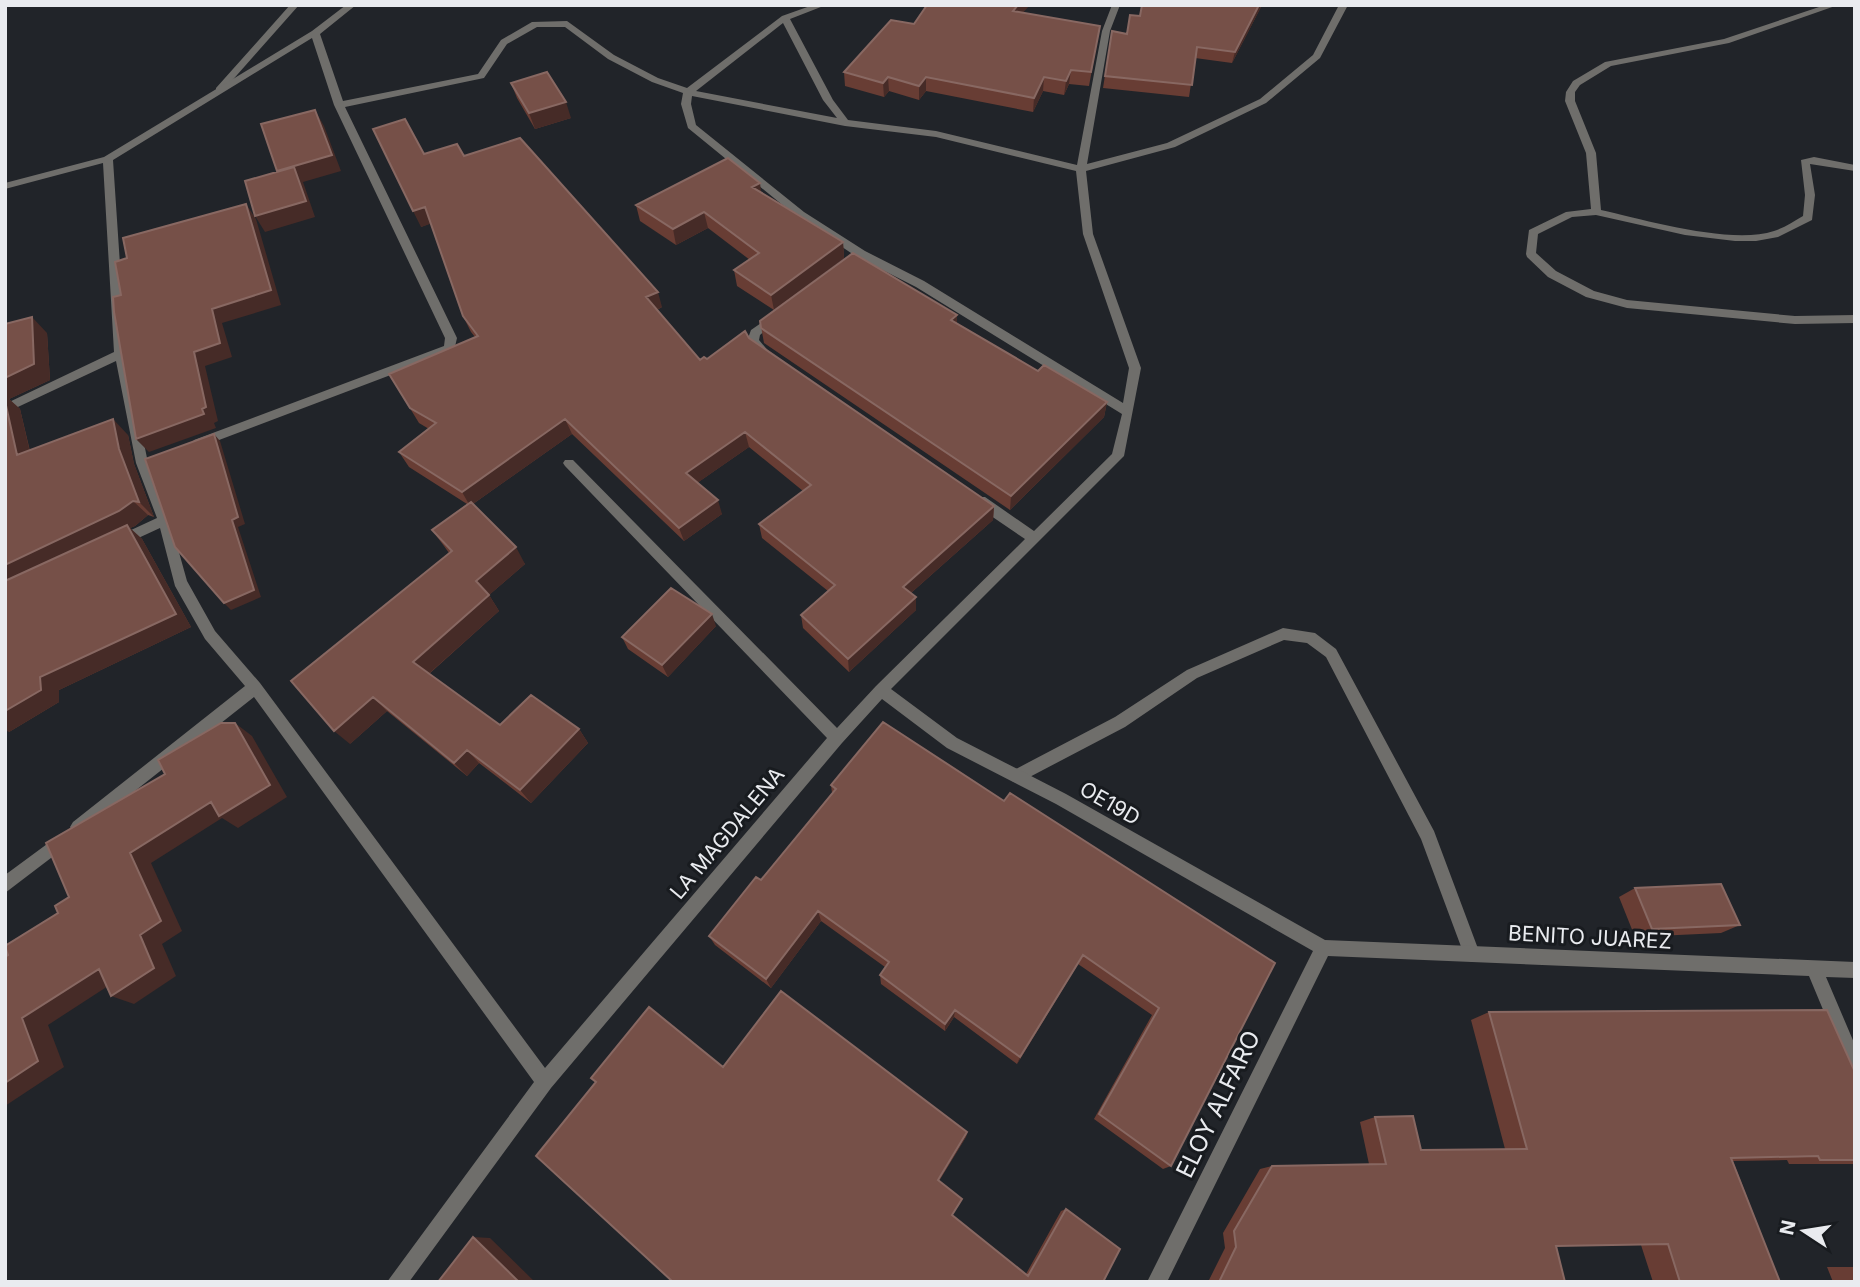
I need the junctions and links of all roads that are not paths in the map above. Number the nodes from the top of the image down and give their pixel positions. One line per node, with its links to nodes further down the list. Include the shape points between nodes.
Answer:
1 (295, 5): 9 (street)
2 (352, 5): 8 (street)
3 (822, 5): 7 (street)
4 (1116, 5): 14 (street, via 1106,31)
5 (1344, 5): 14 (street, via 1317,55 1263,101 1171,145)
6 (1834, 5): 17 (street, via 1727,41 1608,64 1573,86 1569,97 1591,154)
7 (785, 18): 10 (street); 12 (street)
8 (315, 33): 9 (street); 11 (street)
9 (219, 90): 13 (street)
10 (688, 92): 11 (street, via 611,57 567,24 535,24 505,42 481,76); 12 (street); 23 (street, via 691,126 856,258 920,284)
11 (339, 105): 24 (street, via 451,338 450,348)
12 (845, 123): 14 (street, via 936,134)
13 (108, 159): 16 (street); 20 (street)
14 (1081, 169): 23 (street, via 1088,234 1135,368)
15 (1855, 169): 17 (street, via 1805,162 1808,218 1772,235 1729,237)
16 (5, 186)
17 (1596, 212): 19 (street, via 1570,214 1533,232 1531,254 1552,274 1590,294 1627,304 1795,320)
18 (787, 309): 21 (street, via 755,333 753,341)
19 (1855, 319)
20 (120, 354): 22 (street); 27 (street)
21 (781, 364)
22 (5, 409)
23 (1128, 412): 28 (street, LA MAGDALENA, via 1118,456)
24 (182, 449)
25 (569, 463): 32 (street)
26 (965, 491): 28 (street)
27 (164, 520): 29 (street); 30 (street, via 180,582 209,635)
28 (1034, 538): 31 (street, LA MAGDALENA)
29 (103, 550)
30 (255, 687): 34 (street); 40 (street)
31 (881, 690): 32 (street, LA MAGDALENA); 33 (street, OE19D, via 952,743)
32 (838, 738): 40 (street, LA MAGDALENA)
33 (1017, 776): 35 (street, OE19D); 36 (street, via 1120,722 1192,674 1283,634 1310,637 1331,653 1428,836)
34 (5, 885)
35 (1323, 948): 36 (street, BENITO JUAREZ); 42 (street, ELOY ALFARO)
36 (1472, 954): 37 (street, BENITO JUAREZ)
37 (1815, 970): 38 (street, BENITO JUAREZ); 39 (street)
38 (1855, 970)
39 (1855, 1066)
40 (545, 1082): 41 (street, LA MAGDALENA)
41 (397, 1282)
42 (1157, 1282)

